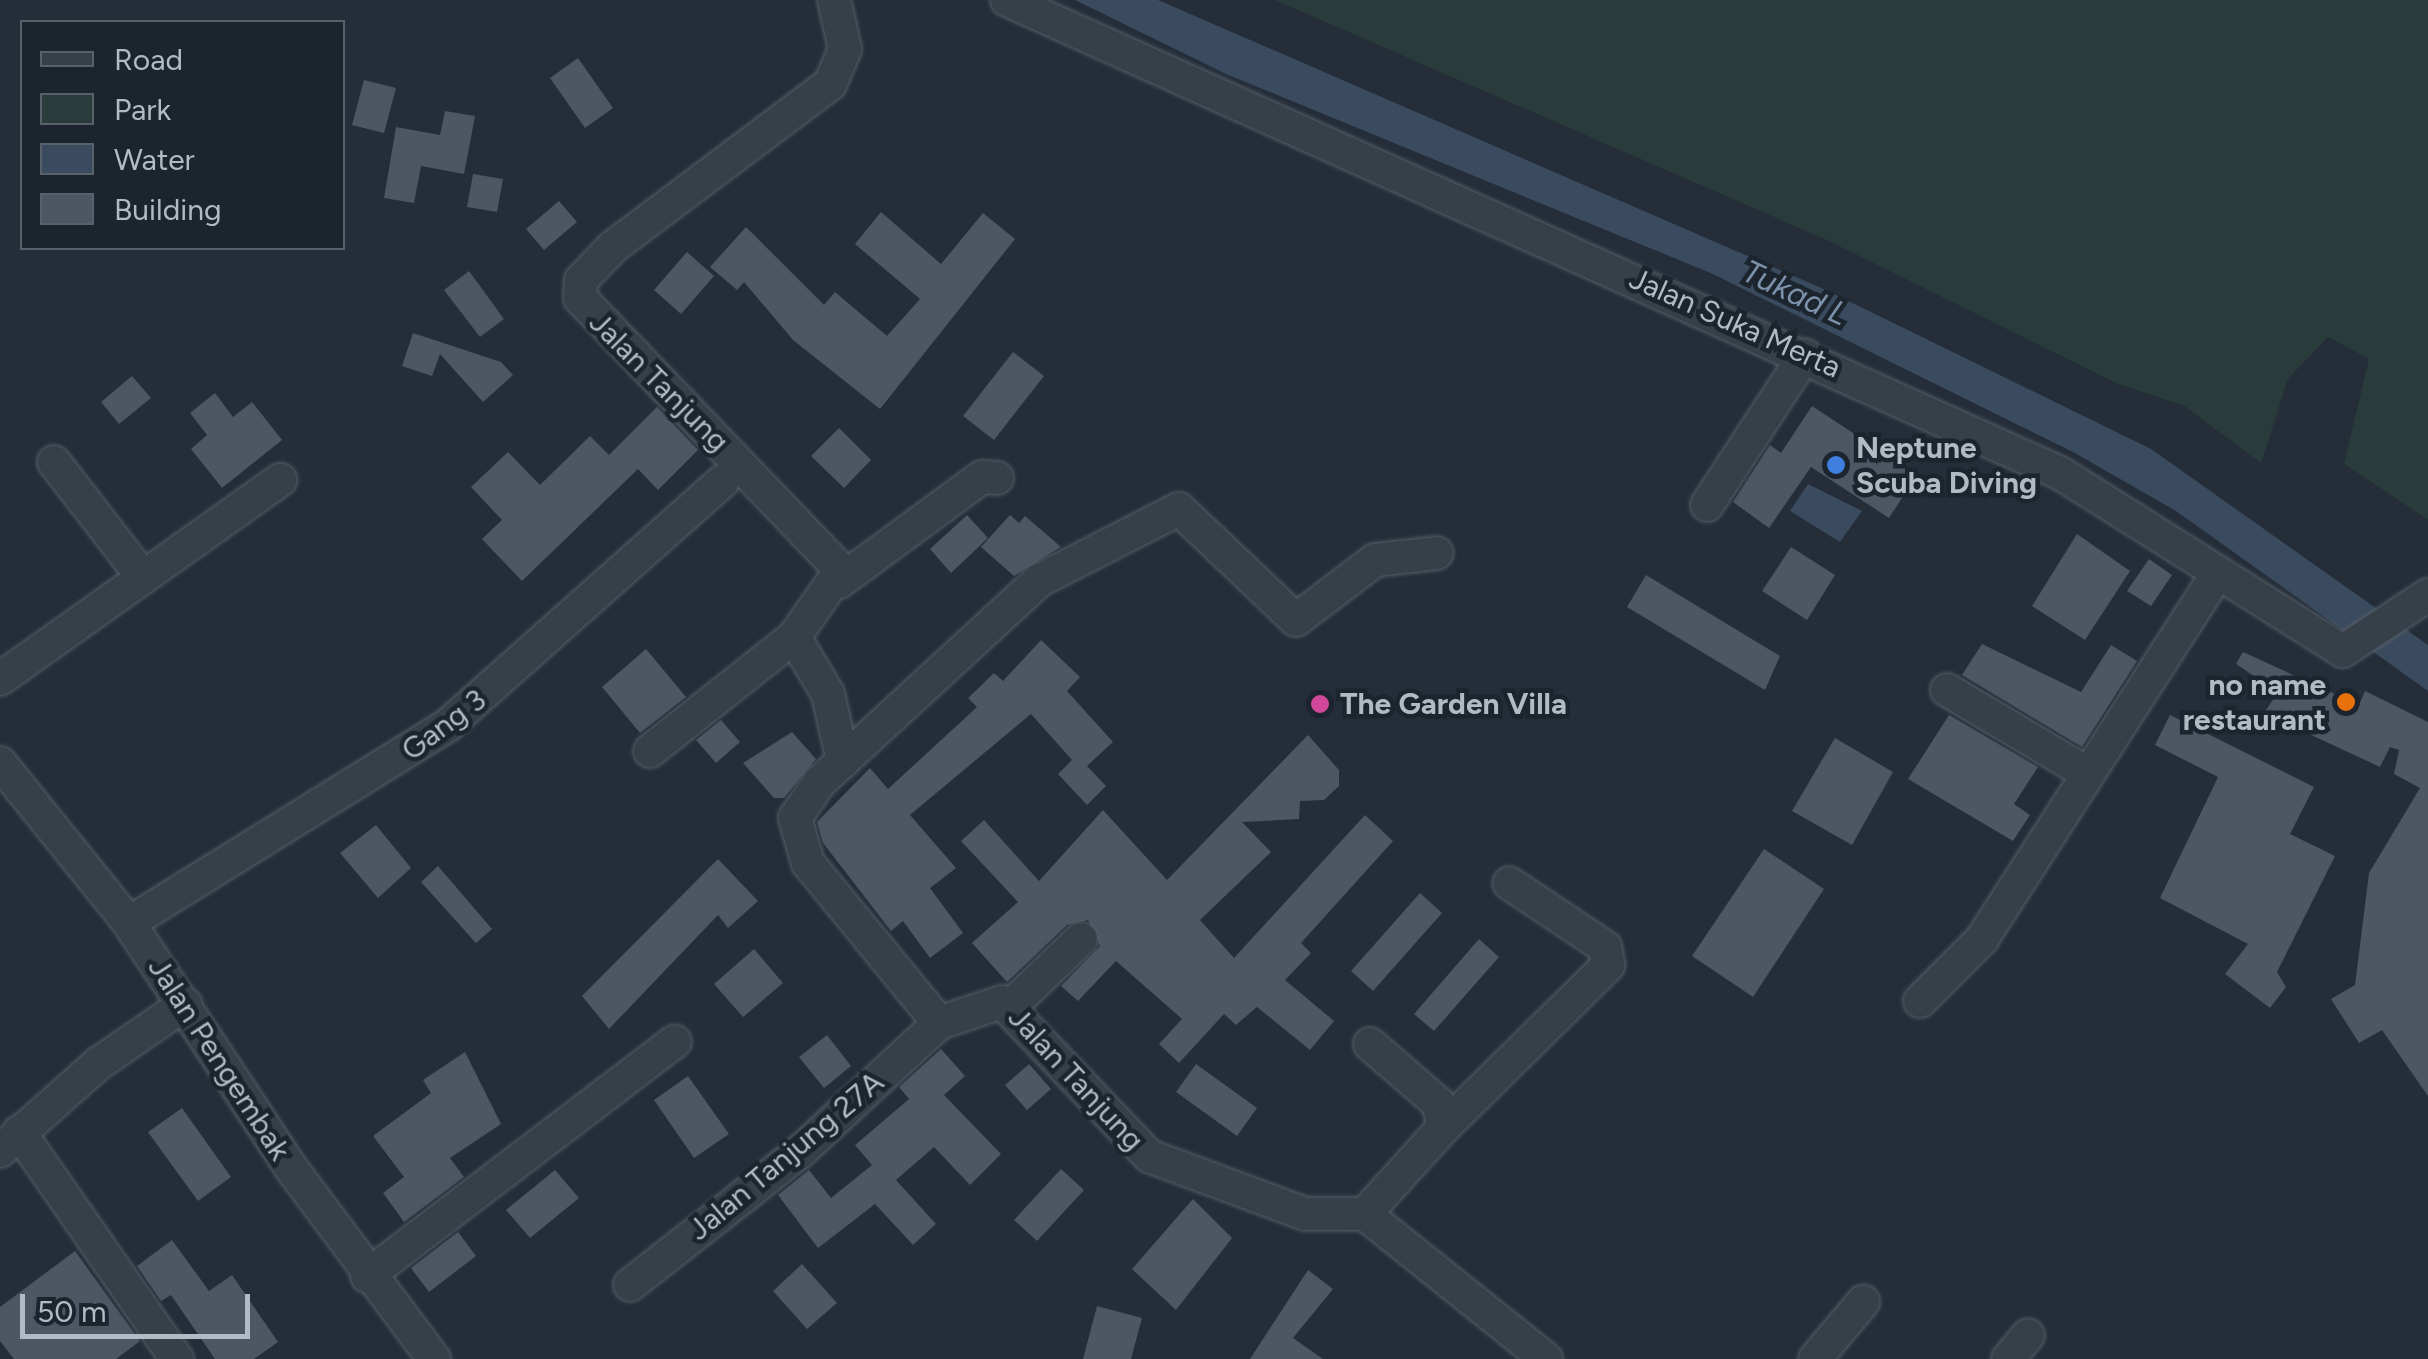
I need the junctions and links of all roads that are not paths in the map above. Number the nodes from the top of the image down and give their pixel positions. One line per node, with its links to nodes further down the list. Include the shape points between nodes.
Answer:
1 (834, 0): 12 (street, Jalan Tanjung, via 846,49 830,84 613,247 581,280 580,298 831,556)
2 (1006, 0): 3 (street, Jalan Suka Merta)
3 (1805, 355): 8 (street); 10 (street, Jalan Suka Merta, via 2060,473)
4 (54, 462): 11 (street)
5 (997, 478): 12 (street, via 982,477)
6 (280, 480): 11 (street)
7 (723, 480): 22 (street, Gang 3, via 448,725)
8 (1706, 505)
9 (1438, 553): 18 (street, via 1375,560 1296,620 1187,510 1040,580)
10 (2218, 572): 13 (street, Jalan Suka Merta, via 2304,631 2356,650); 20 (street)
11 (143, 577): 15 (street)
12 (839, 582): 14 (street)
13 (2423, 598)
14 (794, 637): 17 (street); 18 (street, via 828,694)
15 (0, 679)
16 (1947, 690): 20 (street)
17 (650, 751)
18 (843, 760): 27 (street, via 804,799 796,837)
19 (0, 763): 22 (street, Jalan Pengembak)
20 (2086, 772): 24 (street, via 1982,939)
21 (1509, 883): 30 (street, via 1605,947 1608,965)
22 (129, 922): 25 (street, Jalan Pengembak)
23 (1081, 939): 26 (street)
24 (1920, 1000)
25 (185, 1004): 31 (street); 33 (street, Jalan Pengembak)
26 (1011, 1006): 27 (street, Jalan Tanjung, via 978,1003); 32 (street, Jalan Tanjung, via 1148,1156 1305,1214)
27 (939, 1024): 34 (street, Jalan Tanjung 27A, via 802,1150)
28 (675, 1041): 33 (street)
29 (1370, 1044): 30 (street, via 1438,1103)
30 (1444, 1127): 32 (street)
31 (10, 1142): 36 (street)
32 (1365, 1214): 38 (street)
33 (366, 1276): 37 (street, Jalan Pengembak)
34 (630, 1285)
35 (1863, 1302): 39 (street)
36 (177, 1359)
37 (434, 1359)
38 (1546, 1359)
39 (1815, 1359)

